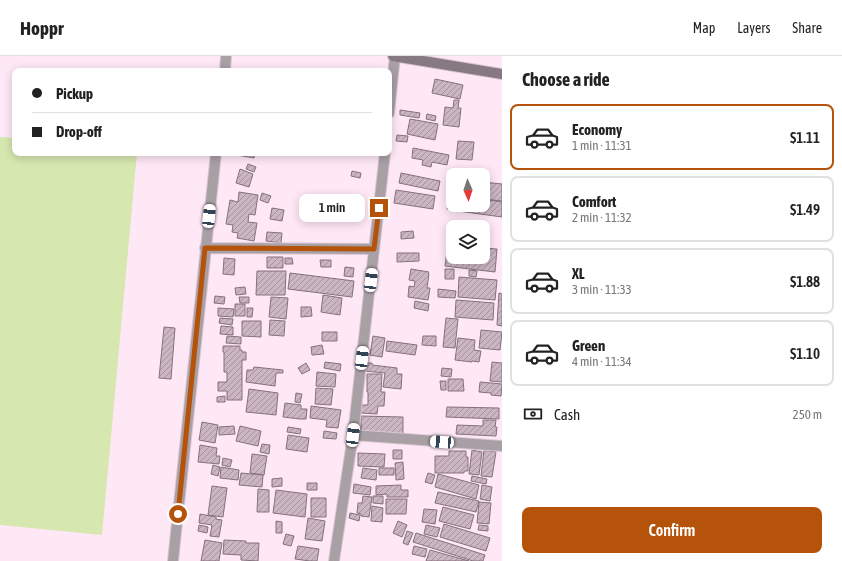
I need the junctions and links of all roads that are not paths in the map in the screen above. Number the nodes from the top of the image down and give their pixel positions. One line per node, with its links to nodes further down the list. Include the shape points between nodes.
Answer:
1 (226, 56): 3 (street)
2 (394, 56): 4 (street); 5 (street)
3 (225, 68)
4 (502, 74)
5 (392, 79)
6 (216, 156): 8 (street)
7 (385, 156): 9 (street)
8 (205, 248): 9 (street); 12 (street)
9 (374, 249): 10 (street)
10 (353, 435): 11 (street); 13 (street)
11 (502, 446)
12 (173, 561)
13 (334, 561)

